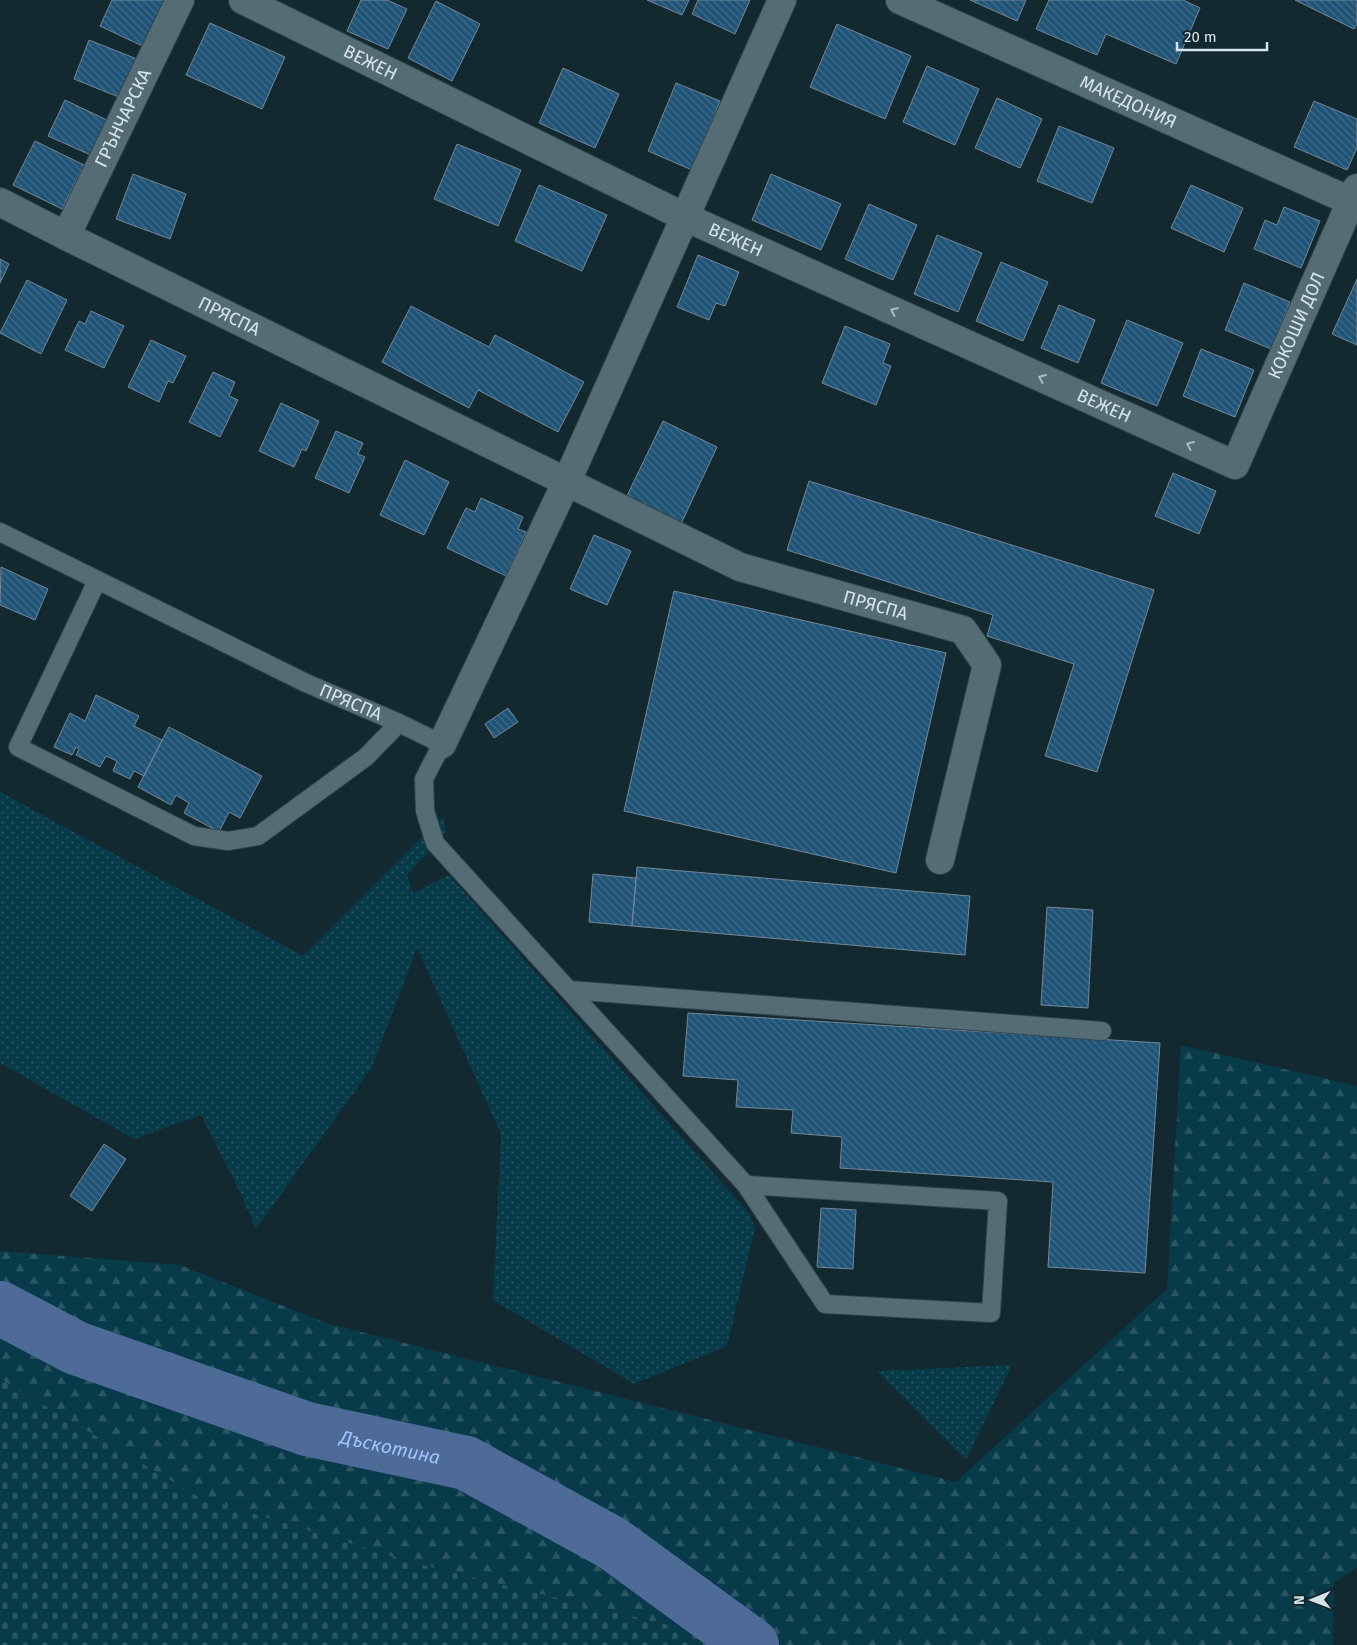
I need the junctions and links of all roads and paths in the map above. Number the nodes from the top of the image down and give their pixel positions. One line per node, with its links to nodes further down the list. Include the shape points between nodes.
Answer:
1 (180, 0): 8 (street, ГРЪНЧАРСКА)
2 (243, 0): 7 (street, ВЕЖЕН)
3 (782, 0): 7 (street)
4 (900, 0): 5 (street, МАКЕДОНИЯ)
5 (1355, 198): 9 (street, КОКОШИ ДОЛ)
6 (0, 202): 8 (street, ПРЯСПА)
7 (685, 216): 9 (street, ВЕЖЕН, one-way to 7); 10 (street)
8 (66, 236): 10 (street, ПРЯСПА)
9 (1235, 465)
10 (568, 481): 14 (street); 15 (street, ПРЯСПА, via 740,567 963,630 987,665)
11 (0, 532): 12 (lane, ПРЯСПА)
12 (97, 581): 13 (lane, ПРЯСПА, via 306,683); 13 (lane, via 18,747 194,836 228,841 258,836 366,757)
13 (399, 723): 14 (lane, ПРЯСПА)
14 (442, 744): 16 (lane, via 424,779 425,811 435,843)
15 (940, 860)
16 (569, 990): 17 (lane); 18 (lane)
17 (1102, 1031)
18 (746, 1185): 18 (lane, via 825,1304 991,1313 998,1201)

